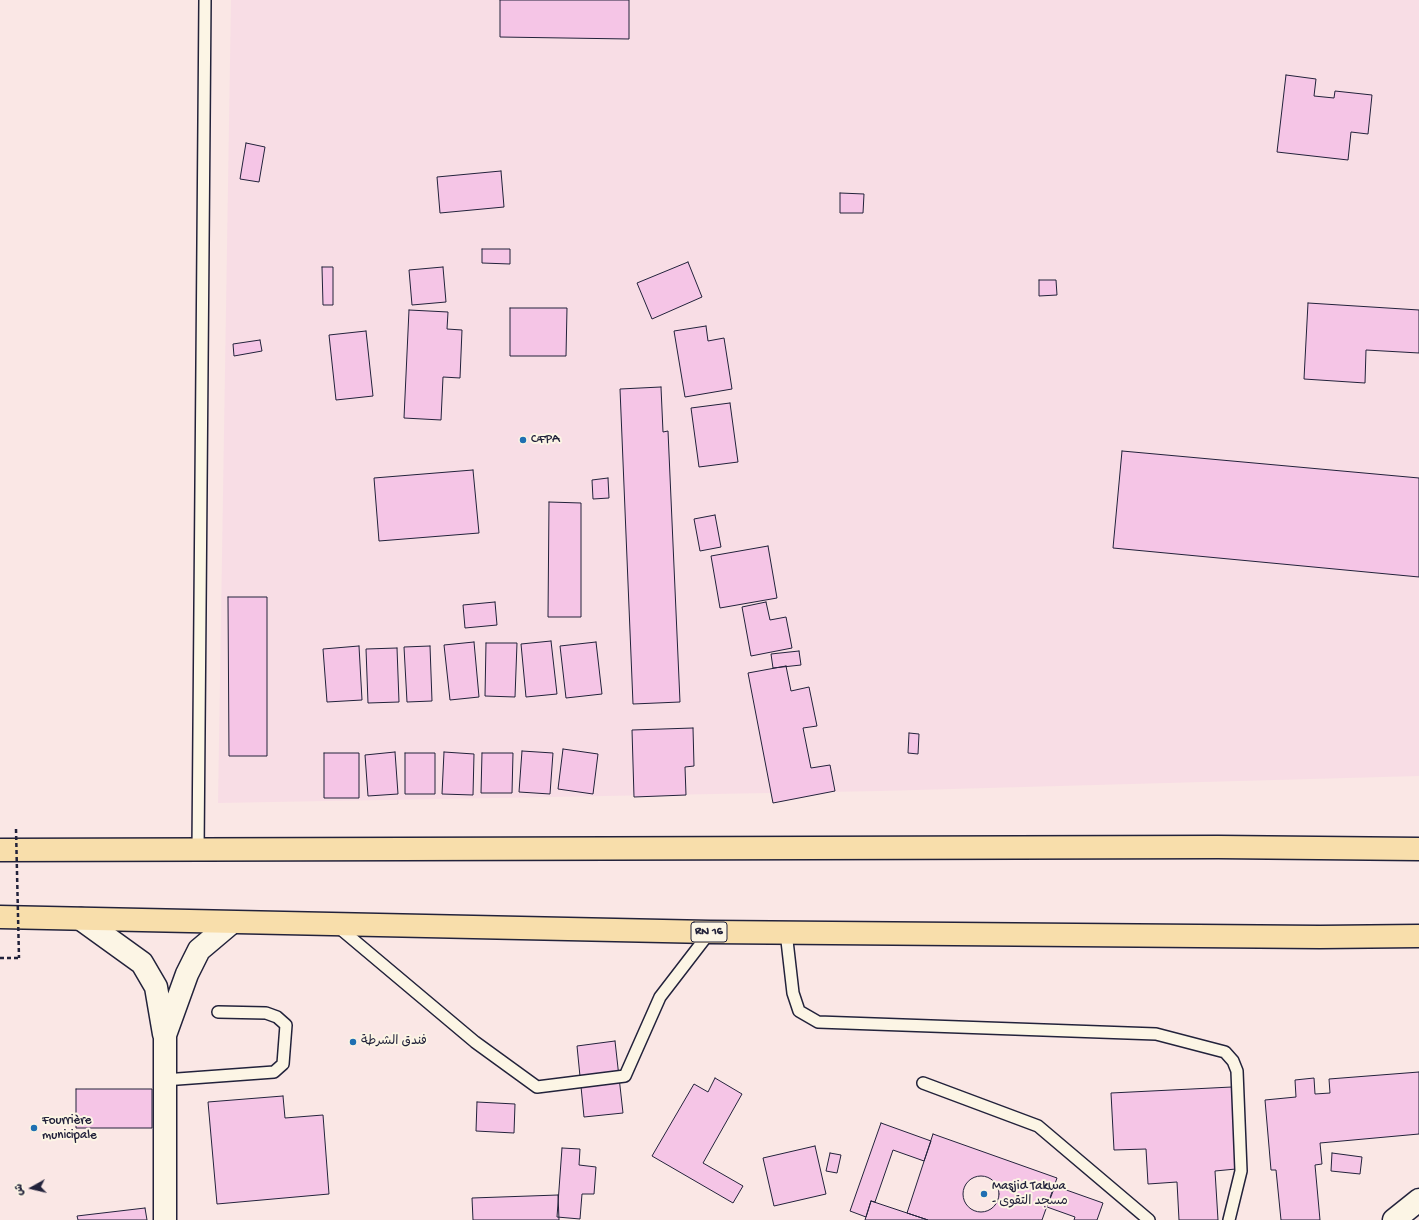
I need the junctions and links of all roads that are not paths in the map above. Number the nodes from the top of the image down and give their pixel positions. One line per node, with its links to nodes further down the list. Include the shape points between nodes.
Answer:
1 (205, 0): 4 (lane)
2 (1419, 848): 4 (highway)
3 (0, 850): 4 (highway)
4 (198, 850)
5 (0, 917): 6 (highway, RN 16)
6 (81, 919): 7 (highway, RN 16); 13 (street, via 142,963 156,987)
7 (231, 923): 8 (highway, RN 16); 13 (street, via 199,950 187,974)
8 (337, 926): 9 (highway, RN 16); 9 (lane, via 475,1042 536,1087 625,1076 660,997)
9 (710, 932): 10 (highway, RN 16)
10 (786, 932): 11 (highway, RN 16, via 1320,938); 19 (lane, via 793,993 799,1011 818,1022 1156,1034 1224,1052 1233,1061 1237,1071 1241,1171)
11 (1419, 936)
12 (218, 1012): 14 (lane, via 266,1013 277,1017 286,1025 283,1064 274,1072)
13 (165, 1035): 14 (street)
14 (164, 1080): 17 (street)
15 (923, 1083): 18 (lane, via 1038,1126)
16 (1419, 1200): 20 (street)
17 (165, 1220)
18 (1149, 1220)
19 (1229, 1220)
20 (1394, 1220)

